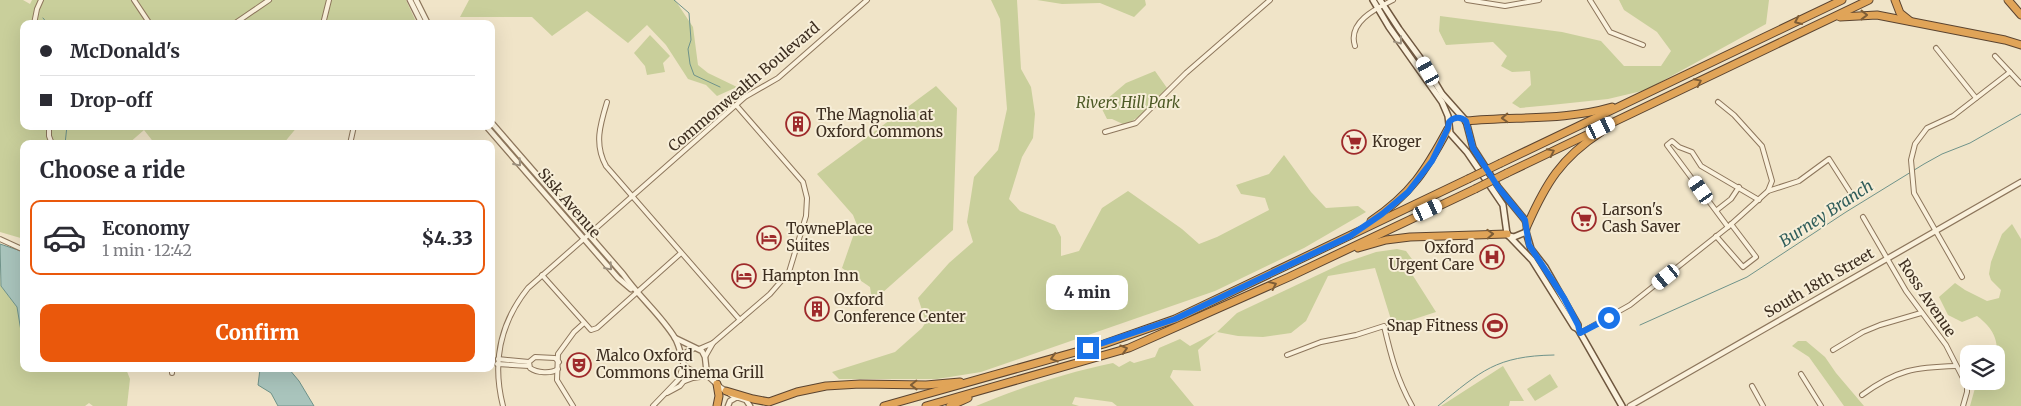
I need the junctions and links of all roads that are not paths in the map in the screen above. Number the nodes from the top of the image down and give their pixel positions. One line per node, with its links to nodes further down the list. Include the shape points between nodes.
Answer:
1 (41, 0): 22 (street)
2 (134, 0): 23 (street)
3 (269, 0): 24 (street)
4 (329, 0): 25 (street)
5 (410, 0): 26 (street)
6 (416, 0): 27 (street)
7 (867, 0): 41 (street, Commonwealth Boulevard, via 778,78)
8 (1270, 0): 47 (street, via 1136,123)
9 (1372, 0): 20 (main road)
10 (1393, 0): 19 (street)
11 (1467, 0): 12 (street, via 1505,6)
12 (1539, 0)
13 (1590, 0): 30 (street, via 1610,32)
14 (1842, 0): 18 (highway)
15 (1869, 0): 29 (highway)
16 (1895, 0): 28 (highway, via 1900,12)
17 (2008, 0): 21 (highway)
18 (1835, 2): 37 (highway, one-way to 37)
19 (1382, 3): 20 (street); 42 (main road, via 1442,94)
20 (1378, 9): 32 (street, via 1357,26); 44 (main road, one-way to 44, via 1442,102)
21 (2021, 15)
22 (35, 20)
23 (147, 20)
24 (240, 20)
25 (324, 20)
26 (420, 20)
27 (426, 20)
28 (1912, 22): 29 (highway, one-way to 28, via 1840,17 1866,14); 31 (highway)
29 (1816, 25): 43 (highway, one-way to 29)
30 (1644, 45)
31 (2021, 45)
32 (1356, 46)
33 (1936, 48): 38 (street)
34 (1995, 56): 35 (street)
35 (2010, 72): 36 (street); 38 (street)
36 (2021, 84)
37 (1638, 97): 42 (highway, one-way to 42, via 1580,115); 63 (highway, bridge)
38 (1976, 98): 60 (street, via 1954,116 1927,128 1915,144 1910,168 1912,188)
39 (607, 102): 52 (street, via 600,126 599,148 606,166)
40 (1718, 102): 50 (street, via 1762,146 1772,181)
41 (736, 105): 52 (street, Commonwealth Boulevard); 75 (street, via 803,182 807,198 806,216 789,272)
42 (1464, 119): 44 (main road, via 1456,118); 59 (main road, via 1473,148 1498,187 1520,212)
43 (1618, 120): 59 (highway, via 1560,167 1543,190); 69 (highway, one-way to 43, bridge)
44 (1448, 125): 62 (main road, via 1503,205); 63 (highway, via 1432,161 1408,192)
45 (495, 127): 61 (street, Sisk Avenue)
46 (489, 130): 65 (street, Sisk Avenue, one-way to 65)
47 (1105, 132)
48 (2021, 182): 60 (street, South 18th Street)
49 (1739, 186): 51 (street); 56 (street, via 1731,199); 56 (street, via 1701,166 1692,152 1672,141 1667,146)
50 (1768, 191): 53 (street, via 1798,181 1829,159); 54 (street)
51 (1749, 193): 54 (street); 55 (street)
52 (632, 196): 61 (street, Commonwealth Boulevard); 68 (street)
53 (1854, 198)
54 (1758, 200): 55 (street)
55 (1751, 206): 58 (street)
56 (1717, 210): 58 (street)
57 (1863, 217): 70 (street, Ross Avenue)
58 (1730, 225): 64 (street); 64 (street, via 1756,257 1743,267)
59 (1526, 229): 62 (main road, via 1514,237); 77 (main road, via 1531,249 1564,298)
60 (1936, 230): 70 (street, South 18th Street); 72 (street)
61 (588, 234): 65 (street, Commonwealth Boulevard); 73 (street, Sisk Avenue)
62 (1508, 235): 69 (highway, one-way to 62, via 1386,240 1410,237); 77 (main road, via 1532,260)
63 (1350, 236): 95 (highway, one-way to 95, via 1175,319 1104,344)
64 (1716, 236): 77 (street, via 1630,305)
65 (583, 238): 71 (street, Commonwealth Boulevard); 73 (street, Sisk Avenue, one-way to 73, via 618,278)
66 (0, 239): 67 (street)
67 (20, 248)
68 (681, 253): 73 (street); 75 (street)
69 (1339, 254): 99 (highway, one-way to 69, via 1129,348)
70 (1887, 258): 74 (street, Ross Avenue); 115 (street, South 18th Street)
71 (542, 275): 76 (street); 86 (street, Commonwealth Boulevard, via 512,311 502,335)
72 (1962, 277)
73 (636, 293): 76 (street, via 594,329 589,329); 78 (street, Sisk Avenue)
74 (1921, 313): 81 (street, via 1880,325); 90 (street, Ross Avenue, via 1946,345)
75 (740, 320): 79 (street)
76 (584, 323): 87 (street, via 560,350)
77 (1579, 331): 114 (main road)
78 (675, 338): 80 (street, Sisk Avenue); 83 (street, Sisk Avenue)
79 (713, 343): 80 (street); 84 (street)
80 (697, 349): 83 (street, via 687,352); 84 (street, Sisk Avenue)
81 (1833, 350)
82 (1286, 355): 113 (street, via 1321,342 1384,326 1397,378)
83 (683, 358): 89 (street, Sisk Avenue)
84 (705, 360): 92 (street); 94 (street, Sisk Avenue)
85 (495, 362): 86 (street)
86 (498, 362): 88 (street); 106 (street, Commonwealth Boulevard)
87 (559, 362): 88 (street, via 555,358 535,357); 91 (street)
88 (529, 364): 91 (street, via 535,371)
89 (683, 365): 92 (street); 100 (street, via 679,379)
90 (1956, 366): 101 (street, via 1908,370 1886,378); 118 (street, Ross Avenue, via 1967,386)
91 (558, 369): 107 (street, via 557,380)
92 (694, 372): 94 (street); 96 (street)
93 (1801, 374): 117 (street)
94 (708, 375): 96 (street); 98 (street)
95 (980, 380): 103 (highway, one-way to 103, via 926,385 826,386); 110 (highway)
96 (683, 383): 100 (street)
97 (1752, 386): 116 (street)
98 (721, 388): 102 (street); 103 (highway); 104 (street); 109 (highway)
99 (989, 388): 111 (highway); 112 (highway)
100 (667, 393): 108 (street)
101 (1862, 395)
102 (735, 397): 104 (street); 105 (street)
103 (769, 402): 105 (highway)
104 (729, 404)
105 (748, 404)
106 (502, 406)
107 (573, 406)
108 (653, 406)
109 (717, 406)
110 (884, 406)
111 (926, 406)
112 (950, 406)
113 (1412, 406)
114 (1622, 406)
115 (1630, 406)
116 (1763, 406)
117 (1821, 406)
118 (1963, 406)

